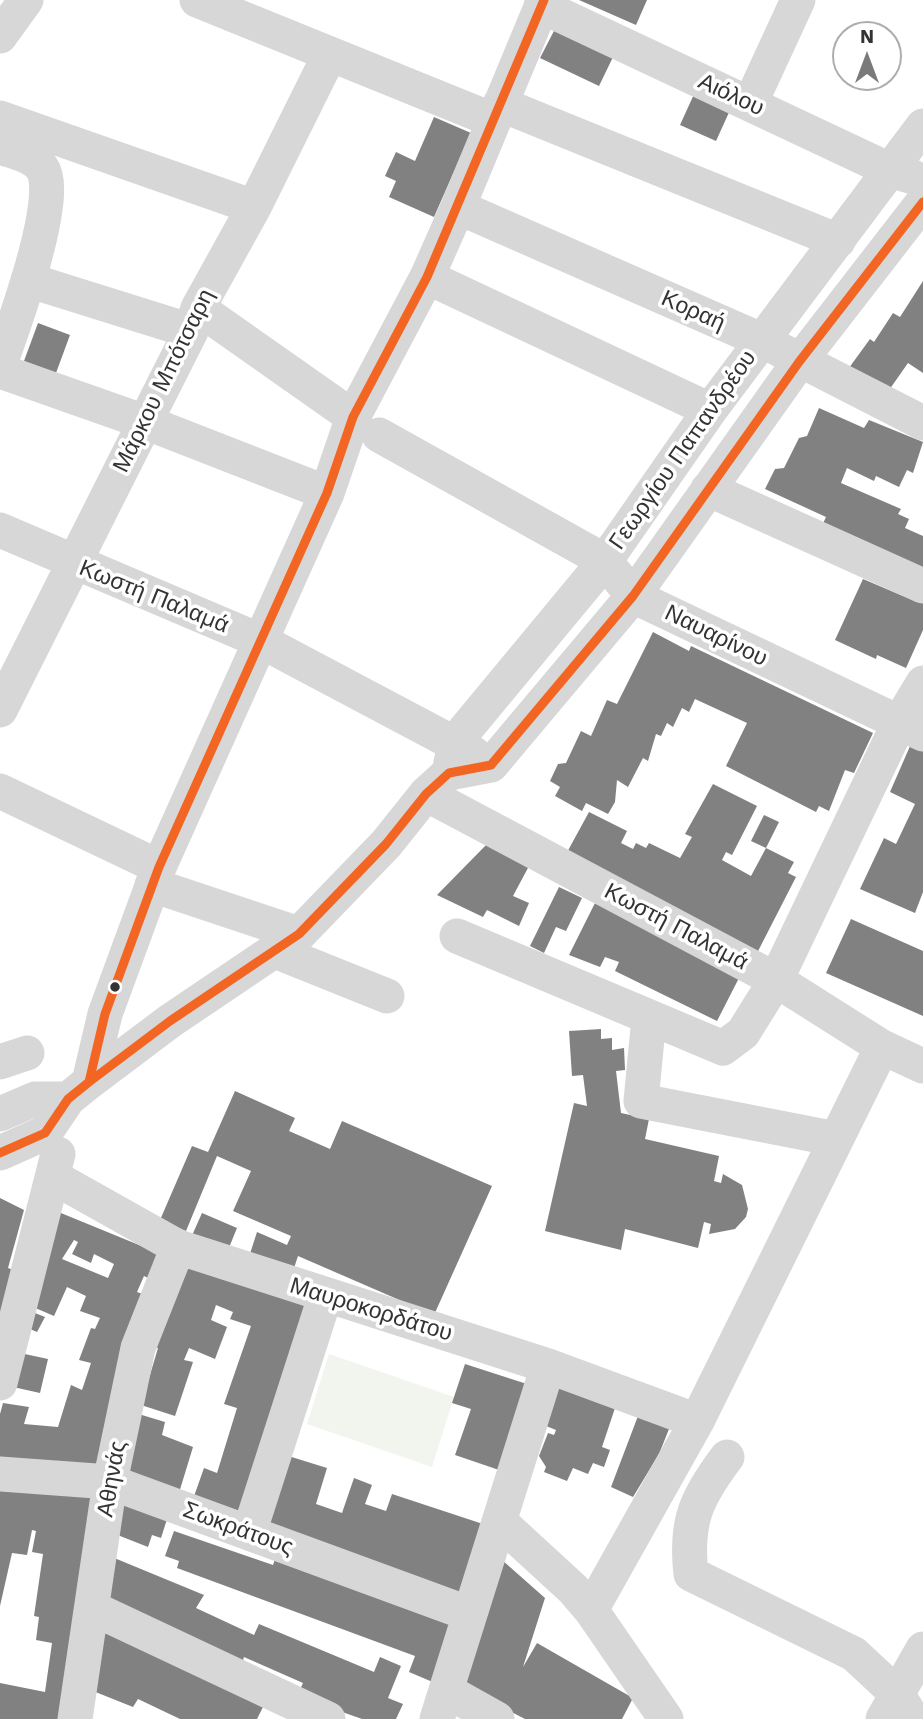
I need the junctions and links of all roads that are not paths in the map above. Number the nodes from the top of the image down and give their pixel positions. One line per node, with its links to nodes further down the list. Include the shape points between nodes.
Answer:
1 (26, 0): 5 (street)
2 (197, 0): 6 (street)
3 (798, 0): 7 (street)
4 (543, 3): 7 (street, Αιόλου); 8 (street)
5 (0, 36)
6 (330, 54): 8 (street); 14 (street, Μάρκου Μπότσαρη)
7 (750, 104): 12 (street, Αιόλου)
8 (496, 112): 15 (street); 16 (street)
9 (0, 118): 14 (street)
10 (923, 125): 12 (street, Γεωργίου Παπανδρέου)
11 (0, 147): 18 (street, via 34,159 48,180 48,200)
12 (907, 176): 16 (street, Γεωργίου Παπανδρέου)
13 (923, 202): 21 (street, Γεωργίου Παπανδρέου)
14 (254, 207): 19 (street, Μάρκου Μπότσαρη)
15 (458, 207): 17 (street); 20 (street, Κοραή)
16 (838, 241): 20 (street, Γεωργίου Παπανδρέου)
17 (427, 277): 24 (street); 27 (street)
18 (28, 280): 19 (street, Ναυαρίνου); 22 (street)
19 (194, 320): 25 (street, Μάρκου Μπότσαρη); 27 (street, Ναυαρίνου)
20 (761, 341): 21 (street, Κοραή); 24 (street, Γεωργίου Παπανδρέου)
21 (799, 362): 26 (street, Κοραή); 28 (street, Γεωργίου Παπανδρέου)
22 (0, 364)
23 (0, 371): 25 (street)
24 (710, 410): 31 (street, Γεωργίου Παπανδρέου)
25 (145, 422): 29 (street); 32 (street, Μάρκου Μπότσαρη)
26 (923, 424)
27 (366, 426): 29 (street); 31 (street, Ναυαρίνου)
28 (708, 489): 33 (street); 34 (street, Γεωργίου Παπανδρέου)
29 (327, 493): 35 (street)
30 (0, 530): 32 (street, Κωστή Παλαμά)
31 (605, 561): 34 (street, Ναυαρίνου); 39 (street, Γεωργίου Παπανδρέου)
32 (74, 564): 35 (street, Κωστή Παλαμά); 37 (street, Μάρκου Μπότσαρη)
33 (923, 586)
34 (633, 596): 38 (street, Ναυαρίνου); 39 (street, Γεωργίου Παπανδρέου, via 491,765)
35 (261, 641): 39 (street, Κωστή Παλαμά); 41 (street)
36 (923, 683): 38 (street)
37 (0, 710)
38 (911, 729): 44 (street)
39 (443, 770): 43 (street, Γεωργίου Παπανδρέου, via 386,844); 44 (street, Κωστή Παλαμά)
40 (0, 791): 41 (street)
41 (155, 876): 43 (street); 49 (street)
42 (457, 936): 46 (street)
43 (287, 942): 45 (street); 49 (street, Γεωργίου Παπανδρέου, via 170,1021)
44 (776, 980): 46 (street, via 743,1033 723,1048); 47 (street, Κωστή Παλαμά)
45 (387, 996)
46 (649, 1018): 51 (street, via 641,1101)
47 (881, 1047): 48 (street, Κωστή Παλαμά); 51 (street)
48 (923, 1066)
49 (78, 1091): 50 (street, via 34,1099); 52 (street, Γεωργίου Παπανδρέου, via 45,1133); 53 (street)
50 (0, 1114)
51 (836, 1139): 58 (street)
52 (0, 1153)
53 (55, 1178): 54 (street, Μαυροκορδάτου); 57 (street)
54 (178, 1247): 55 (street, Μαυροκορδάτου); 61 (street, Αθηνάς, via 138,1348)
55 (325, 1297): 56 (street, Μαυροκορδάτου); 63 (street)
56 (548, 1366): 58 (street, Μαυροκορδάτου); 62 (street)
57 (0, 1383)
58 (697, 1421): 65 (street)
59 (727, 1457): 70 (street, via 702,1489 691,1521 691,1574 854,1654)
60 (0, 1474): 61 (street, Σωκράτους)
61 (110, 1482): 63 (street, Σωκράτους); 64 (street, Αθηνάς)
62 (500, 1522): 65 (street); 66 (street)
63 (249, 1533): 66 (street, Σωκράτους)
64 (92, 1608): 69 (street); 71 (street, Αθηνάς)
65 (591, 1610): 74 (street)
66 (470, 1614): 68 (street)
67 (923, 1649): 70 (street)
68 (442, 1705): 73 (street)
69 (278, 1708): 72 (street)
70 (898, 1711)
71 (75, 1719)
72 (328, 1719)
73 (498, 1719)
74 (666, 1719)

